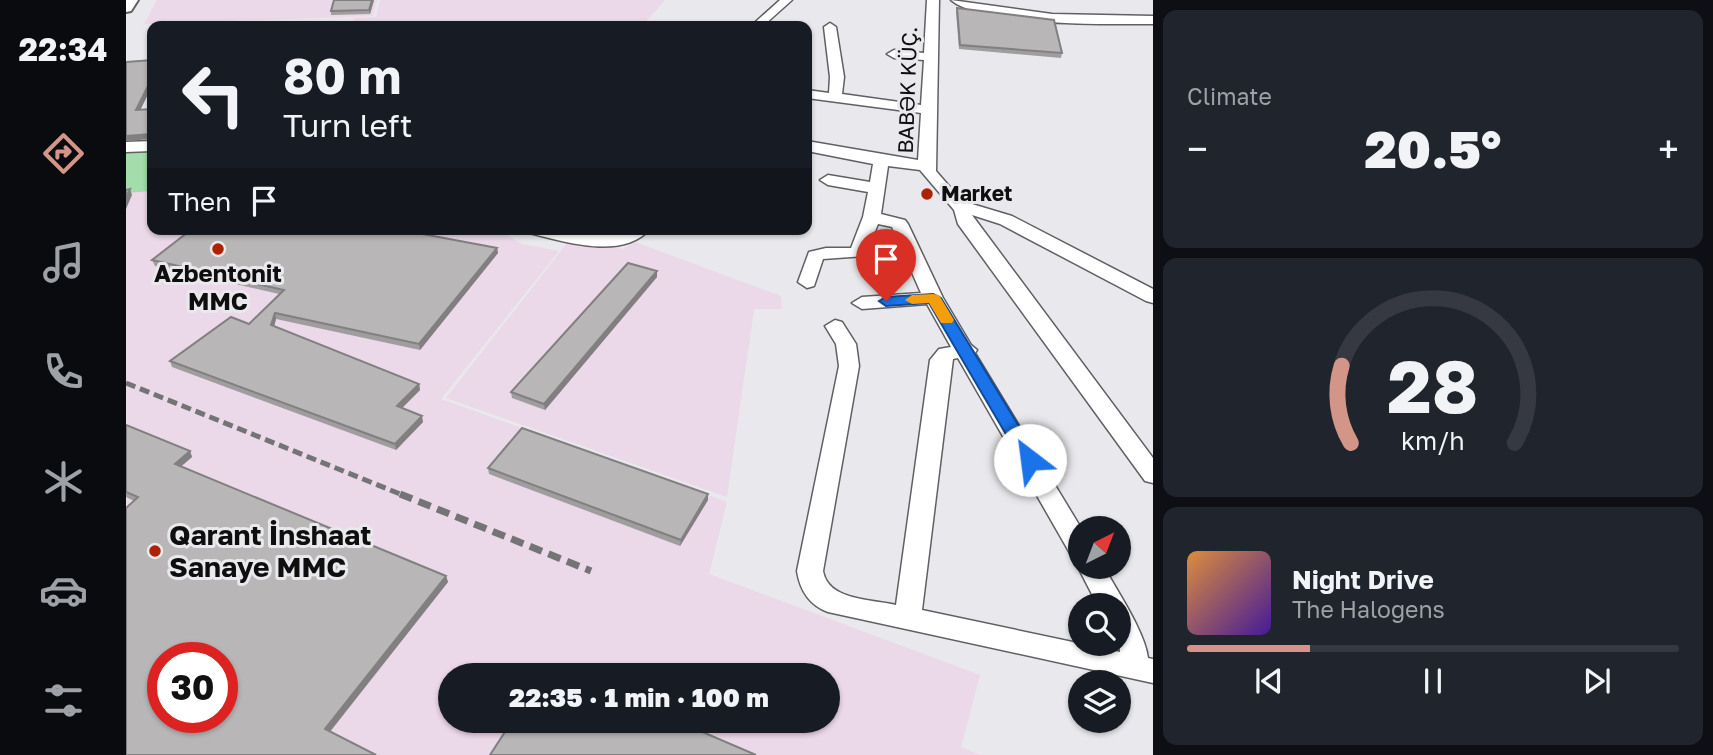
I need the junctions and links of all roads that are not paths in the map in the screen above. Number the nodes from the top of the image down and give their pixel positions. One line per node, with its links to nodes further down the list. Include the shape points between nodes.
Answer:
1 (131, 0): 5 (street)
2 (786, 0): 7 (street)
3 (933, 0): 10 (street, BABƏK KÜÇ.)
4 (957, 0): 6 (street, via 987,10)
5 (126, 8)
6 (1153, 20)
7 (760, 21)
8 (830, 27): 12 (street)
9 (894, 54): 10 (street)
10 (930, 57): 13 (street, BABƏK KÜÇ.)
11 (812, 95): 12 (street)
12 (835, 98): 13 (street)
13 (928, 110): 18 (street, BABƏK KÜÇ.)
14 (147, 146): 15 (street)
15 (126, 147)
16 (812, 147): 17 (street)
17 (881, 161): 18 (street); 20 (street)
18 (926, 166): 21 (street, BABƏK KÜÇ., via 951,202)
19 (828, 180): 20 (street)
20 (876, 188): 22 (street)
21 (962, 209): 26 (street, via 1006,220); 31 (street, BABƏK KÜÇ., via 964,220)
22 (872, 217): 25 (street, via 859,252 815,256); 27 (street, via 899,224)
23 (574, 235): 24 (street, via 608,240)
24 (632, 235)
25 (807, 282)
26 (1153, 297)
27 (933, 298): 28 (street); 30 (street)
28 (862, 303)
29 (835, 326): 33 (street, via 846,344 849,366 810,570 813,587 828,601)
30 (967, 350): 32 (street); 33 (street, via 946,354 940,360)
31 (1153, 475)
32 (1068, 527)
33 (908, 620): 35 (street)
34 (1131, 644): 35 (street)
35 (1144, 669)

